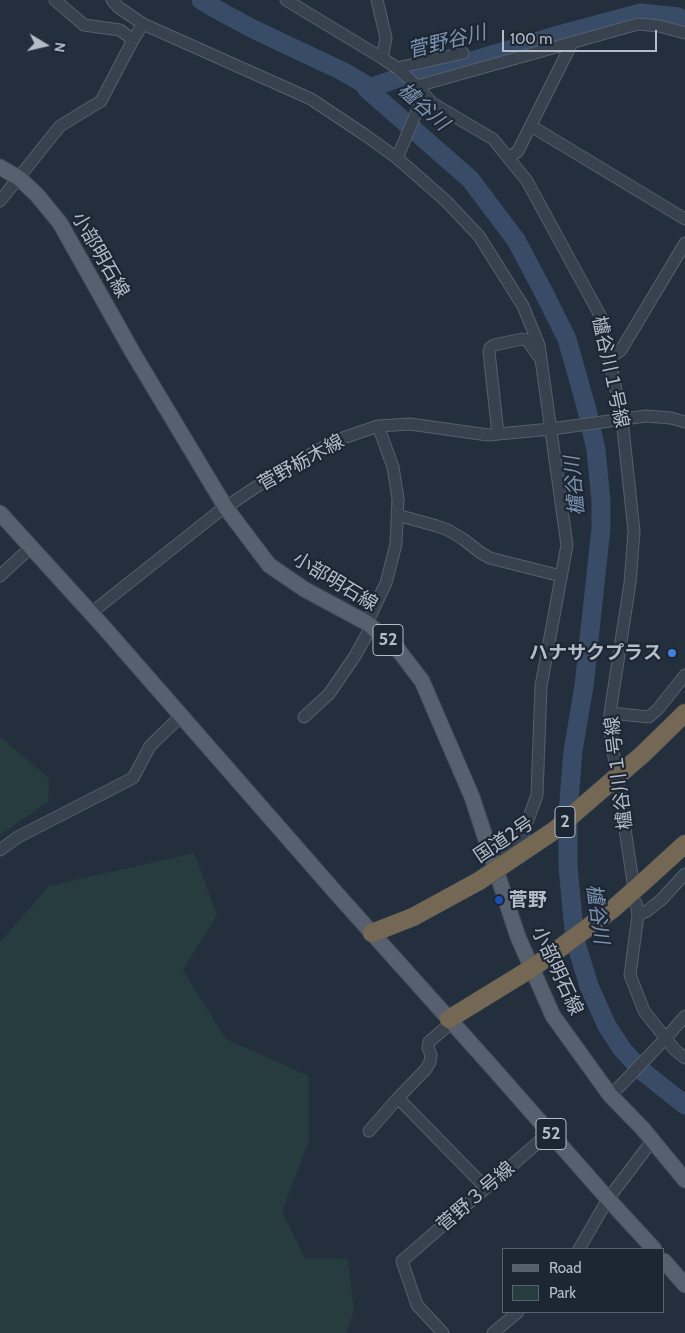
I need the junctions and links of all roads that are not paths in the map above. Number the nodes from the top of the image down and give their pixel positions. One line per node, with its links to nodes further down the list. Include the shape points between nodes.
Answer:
1 (55, 0): 7 (street, via 84,25 120,30)
2 (112, 0): 5 (street)
3 (286, 0): 10 (street, 櫨谷川１号線)
4 (378, 0): 10 (street, via 386,38)
5 (143, 24): 7 (street); 14 (street, via 311,99)
6 (685, 33): 8 (street, via 638,24)
7 (133, 40): 17 (street, via 100,101 60,126)
8 (572, 43): 12 (street); 13 (street)
9 (464, 53): 11 (street)
10 (382, 58): 11 (street, 櫨谷川１号線)
11 (397, 68): 12 (street, 櫨谷川１号線)
12 (421, 91): 14 (street); 15 (street, 櫨谷川１号線, via 432,103 493,139)
13 (531, 126): 15 (street, via 518,151); 19 (street)
14 (397, 158): 22 (street, via 446,201 479,236 523,306 539,345)
15 (509, 158): 21 (street, 櫨谷川１号線, via 528,181 601,317)
16 (0, 168): 17 (main road, 小部明石線 / 52)
17 (19, 178): 18 (street); 28 (main road, 小部明石線 / 52, via 60,223)
18 (0, 201)
19 (685, 219)
20 (685, 243): 21 (street, via 621,350)
21 (610, 358): 23 (street, 櫨谷川１号線)
22 (541, 360): 26 (street); 27 (street, via 527,340 490,348)
23 (622, 419): 24 (street, via 646,416); 26 (street, 菅野栃木線); 37 (street, 櫨谷川１号線, via 634,531 630,583)
24 (685, 422)
25 (378, 426): 27 (street, 菅野栃木線, via 410,424); 28 (street, 菅野栃木線, via 337,440 280,471); 30 (street, via 393,467)
26 (551, 429): 27 (street, 菅野栃木線); 33 (street, via 567,545)
27 (498, 434)
28 (226, 508): 34 (street, 菅野栃木線); 35 (main road, 小部明石線 / 52, via 269,565 304,589)
29 (0, 513): 31 (main road, 52)
30 (397, 515): 33 (street, via 448,530 490,558); 35 (street, via 396,544 386,583)
31 (31, 547): 32 (street); 34 (main road, 52)
32 (0, 576)
33 (561, 576): 43 (street, via 542,686 537,795 519,844)
34 (91, 613): 39 (main road, 52)
35 (369, 625): 40 (street, via 355,656 329,694); 43 (main road, 小部明石線 / 52, via 396,647 422,681 472,797)
36 (685, 675): 37 (street, via 648,717)
37 (610, 713): 45 (street, 櫨谷川１号線)
38 (685, 713): 46 (highway, 国道2号 / 2, bridge, via 555,830 479,881 413,917)
39 (181, 716): 42 (street, via 150,746 133,778 18,836); 46 (main road, 52)
40 (304, 717)
41 (685, 844): 47 (highway, via 614,908)
42 (0, 850)
43 (493, 862): 47 (main road, 小部明石線 / 52)
44 (685, 874): 50 (street, via 647,911 637,909 630,975 644,1011)
45 (633, 882)
46 (372, 933): 49 (main road, 52)
47 (532, 968): 49 (highway); 52 (main road, 小部明石線 / 52, via 553,1016)
48 (685, 1016): 50 (street)
49 (450, 1021): 53 (street, via 429,1042 431,1055 426,1069); 55 (main road, 52)
50 (666, 1039): 51 (street); 52 (street)
51 (685, 1058)
52 (615, 1091): 56 (main road, 小部明石線 / 52)
53 (398, 1098): 54 (street); 58 (street)
54 (369, 1131)
55 (550, 1132): 58 (street, 菅野３号線); 59 (main road, 52)
56 (652, 1141): 57 (main road, 小部明石線 / 52); 59 (street)
57 (683, 1175)
58 (486, 1188): 65 (street, 菅野３号線, via 402,1261 416,1305)
59 (608, 1199): 60 (street); 61 (main road, 52)
60 (580, 1248)
61 (653, 1248)
62 (665, 1262): 63 (main road)
63 (685, 1285)
64 (517, 1313): 66 (street)
65 (443, 1333)
66 (493, 1333)

